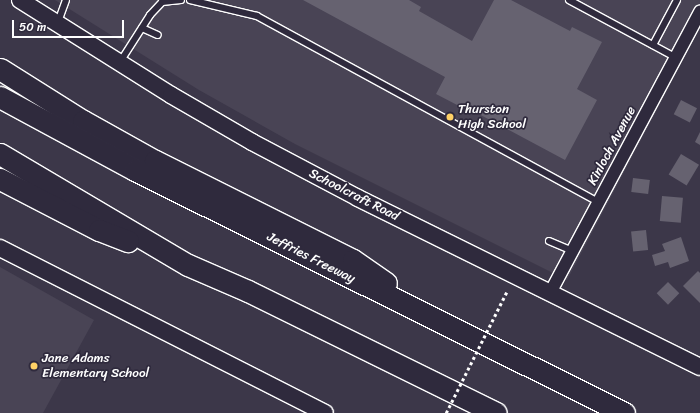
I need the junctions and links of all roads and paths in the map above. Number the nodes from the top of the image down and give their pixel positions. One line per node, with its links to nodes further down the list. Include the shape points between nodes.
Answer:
1 (20, 0): 8 (main road, Schoolcraft Road)
2 (66, 0): 8 (lane)
3 (181, 0): 9 (lane, via 162,2)
4 (190, 0): 18 (lane, via 257,16)
5 (570, 0): 11 (lane)
6 (677, 0): 11 (lane)
7 (700, 12): 12 (street, Kinloch Avenue)
8 (58, 24): 13 (main road, Schoolcraft Road)
9 (142, 28): 10 (lane); 13 (lane)
10 (158, 35)
11 (652, 45): 12 (lane)
12 (675, 58): 18 (street, Kinloch Avenue)
13 (120, 63): 24 (main road, Schoolcraft Road, via 260,146 365,202)
14 (0, 68): 25 (highway, via 83,121 154,161 352,260)
15 (0, 97): 25 (highway, Jeffries Freeway, via 135,170)
16 (0, 154): 22 (highway)
17 (0, 178): 22 (highway, via 99,230)
18 (598, 202): 21 (street, Kinloch Avenue)
19 (549, 241): 21 (lane)
20 (0, 248): 27 (main road)
21 (572, 251): 24 (street, Kinloch Avenue)
22 (188, 265): 29 (highway, via 248,291)
23 (507, 291): 28 (path, bridge)
24 (550, 293): 26 (main road, Schoolcraft Road)
25 (445, 325): 30 (highway, Jeffries Freeway)
26 (700, 367)
27 (326, 413)
28 (446, 413)
29 (496, 413)
30 (624, 413)

